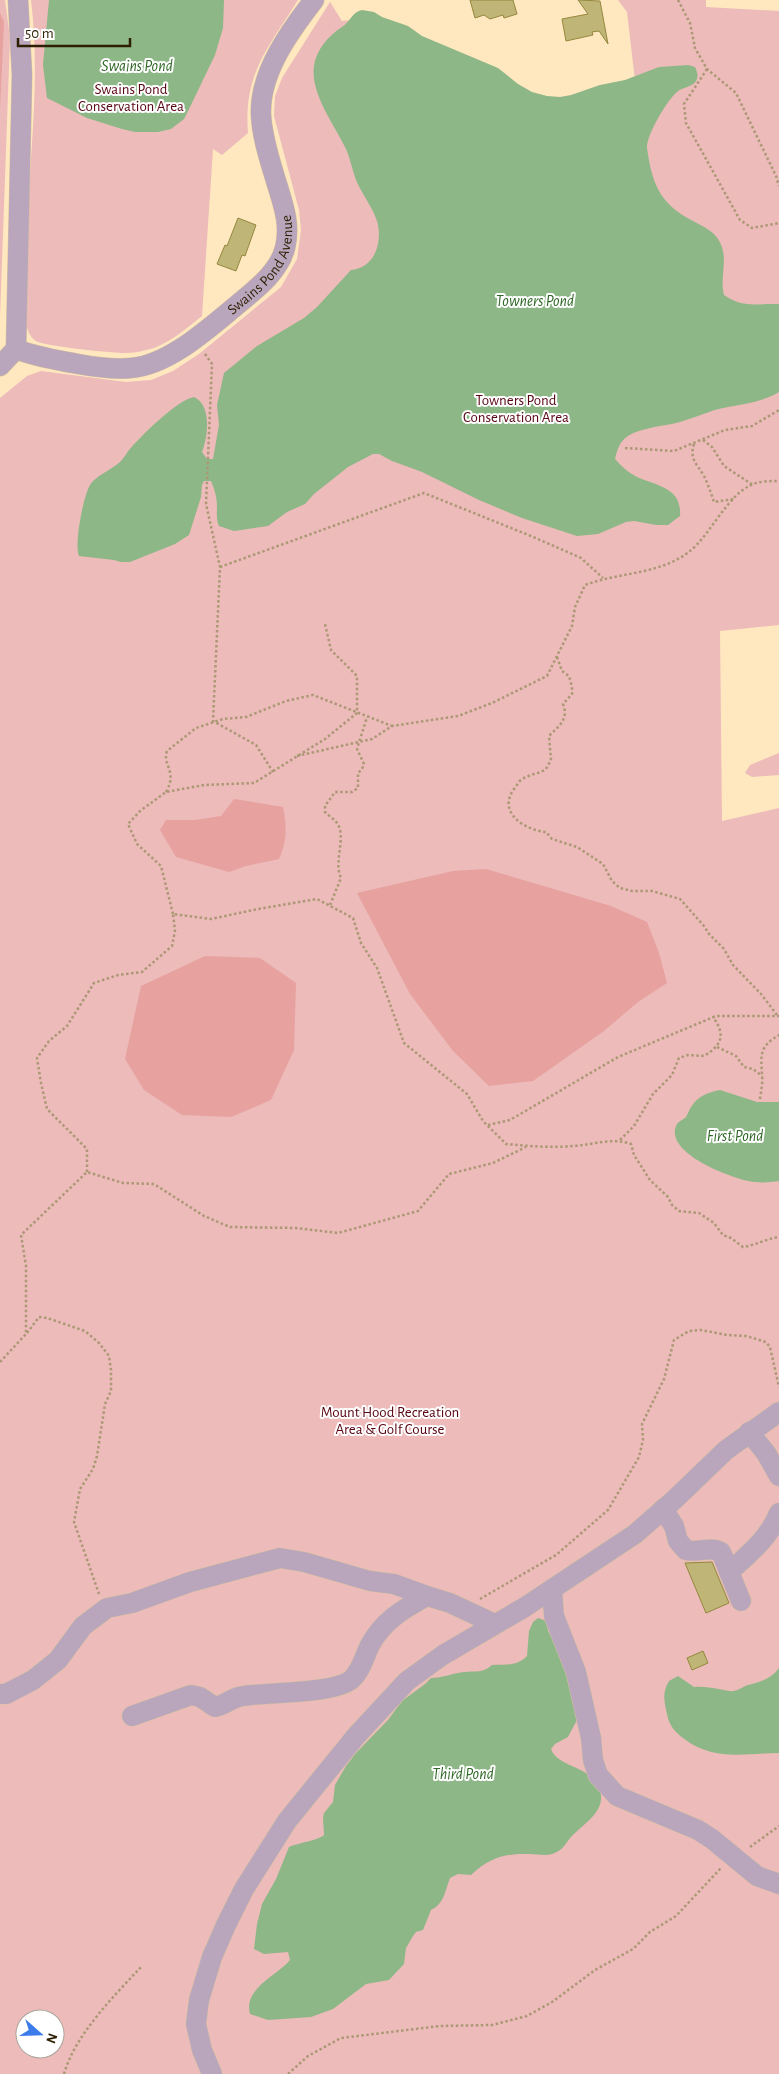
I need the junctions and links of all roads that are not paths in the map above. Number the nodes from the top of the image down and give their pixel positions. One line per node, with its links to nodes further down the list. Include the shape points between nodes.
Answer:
1 (18, 0): 3 (street, via 22,83)
2 (314, 0): 3 (street, Swains Pond Avenue, via 272,66 262,102 262,122 288,226 285,249 272,272 194,340 139,367 87,365 42,358)
3 (16, 349): 4 (street)
4 (0, 366)
5 (779, 1412): 6 (street)
6 (749, 1432): 7 (street); 8 (street)
7 (779, 1476)
8 (663, 1509): 10 (street, via 681,1546 692,1552 719,1550); 11 (street, via 635,1534)
9 (779, 1512): 10 (street, via 774,1527)
10 (729, 1572): 13 (street)
11 (552, 1590): 14 (street); 17 (street, via 554,1616 576,1672 598,1776 617,1796 698,1830 757,1876)
12 (427, 1596): 14 (street); 15 (street, via 394,1584 280,1558 107,1608 83,1626 58,1660 33,1680); 16 (street, via 381,1628 358,1672 348,1682 316,1689 239,1696 215,1707 191,1695)
13 (741, 1601)
14 (495, 1624): 18 (street, via 443,1655 408,1681 356,1736 287,1821 226,1925 199,2000 196,2014 198,2034)
15 (0, 1694)
16 (132, 1716)
17 (779, 1884)
18 (212, 2074)

